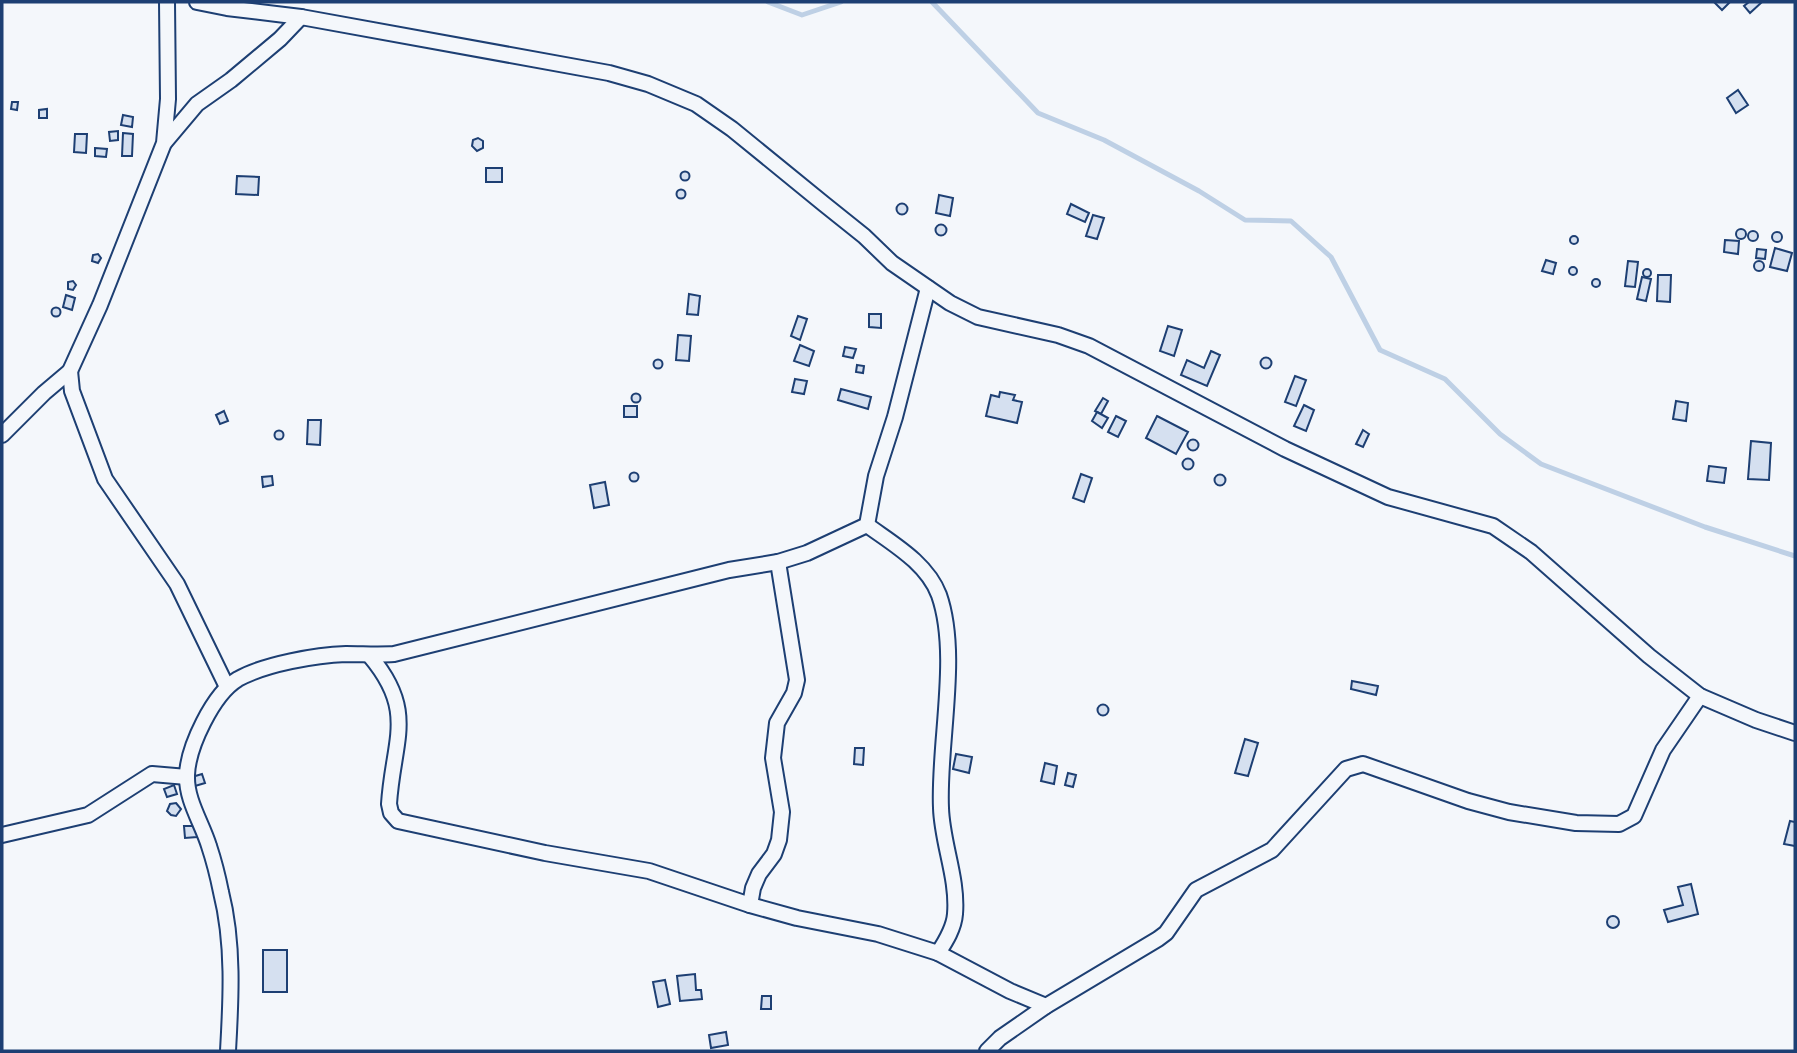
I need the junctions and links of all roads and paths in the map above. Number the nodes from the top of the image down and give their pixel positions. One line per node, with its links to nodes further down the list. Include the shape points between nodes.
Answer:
1 (167, 2): 4 (street)
2 (197, 2): 3 (street)
3 (301, 17): 4 (street, via 280,40 197,104); 5 (street, via 609,73 696,104)
4 (164, 143): 6 (street)
5 (928, 288): 8 (street); 12 (street, via 978,317 1089,346 1285,449 1388,497 1493,526 1531,552)
6 (70, 371): 7 (street); 11 (street, via 72,391 105,479 177,584)
7 (2, 435)
8 (867, 525): 9 (street); 17 (street, via 927,574 944,615 947,665 941,810 955,917)
9 (778, 562): 10 (street); 16 (street, via 797,680 776,723 773,758 782,823 774,854 759,874)
10 (370, 656): 11 (street, via 345,654 278,665); 16 (street, via 390,684 400,712 389,804 398,821 649,871)
11 (227, 687): 14 (street, via 196,740)
12 (1700, 696): 13 (street); 18 (street, via 1663,750 1634,816 1619,824 1520,814 1363,764 1346,769 1272,850 1196,890 1166,933)
13 (1795, 733)
14 (187, 776): 15 (street, via 152,774 88,815); 19 (street, via 222,896 231,997)
15 (2, 835)
16 (750, 905): 17 (street)
17 (939, 953): 18 (street)
18 (1046, 1006): 20 (street)
19 (228, 1051)
20 (987, 1051)

